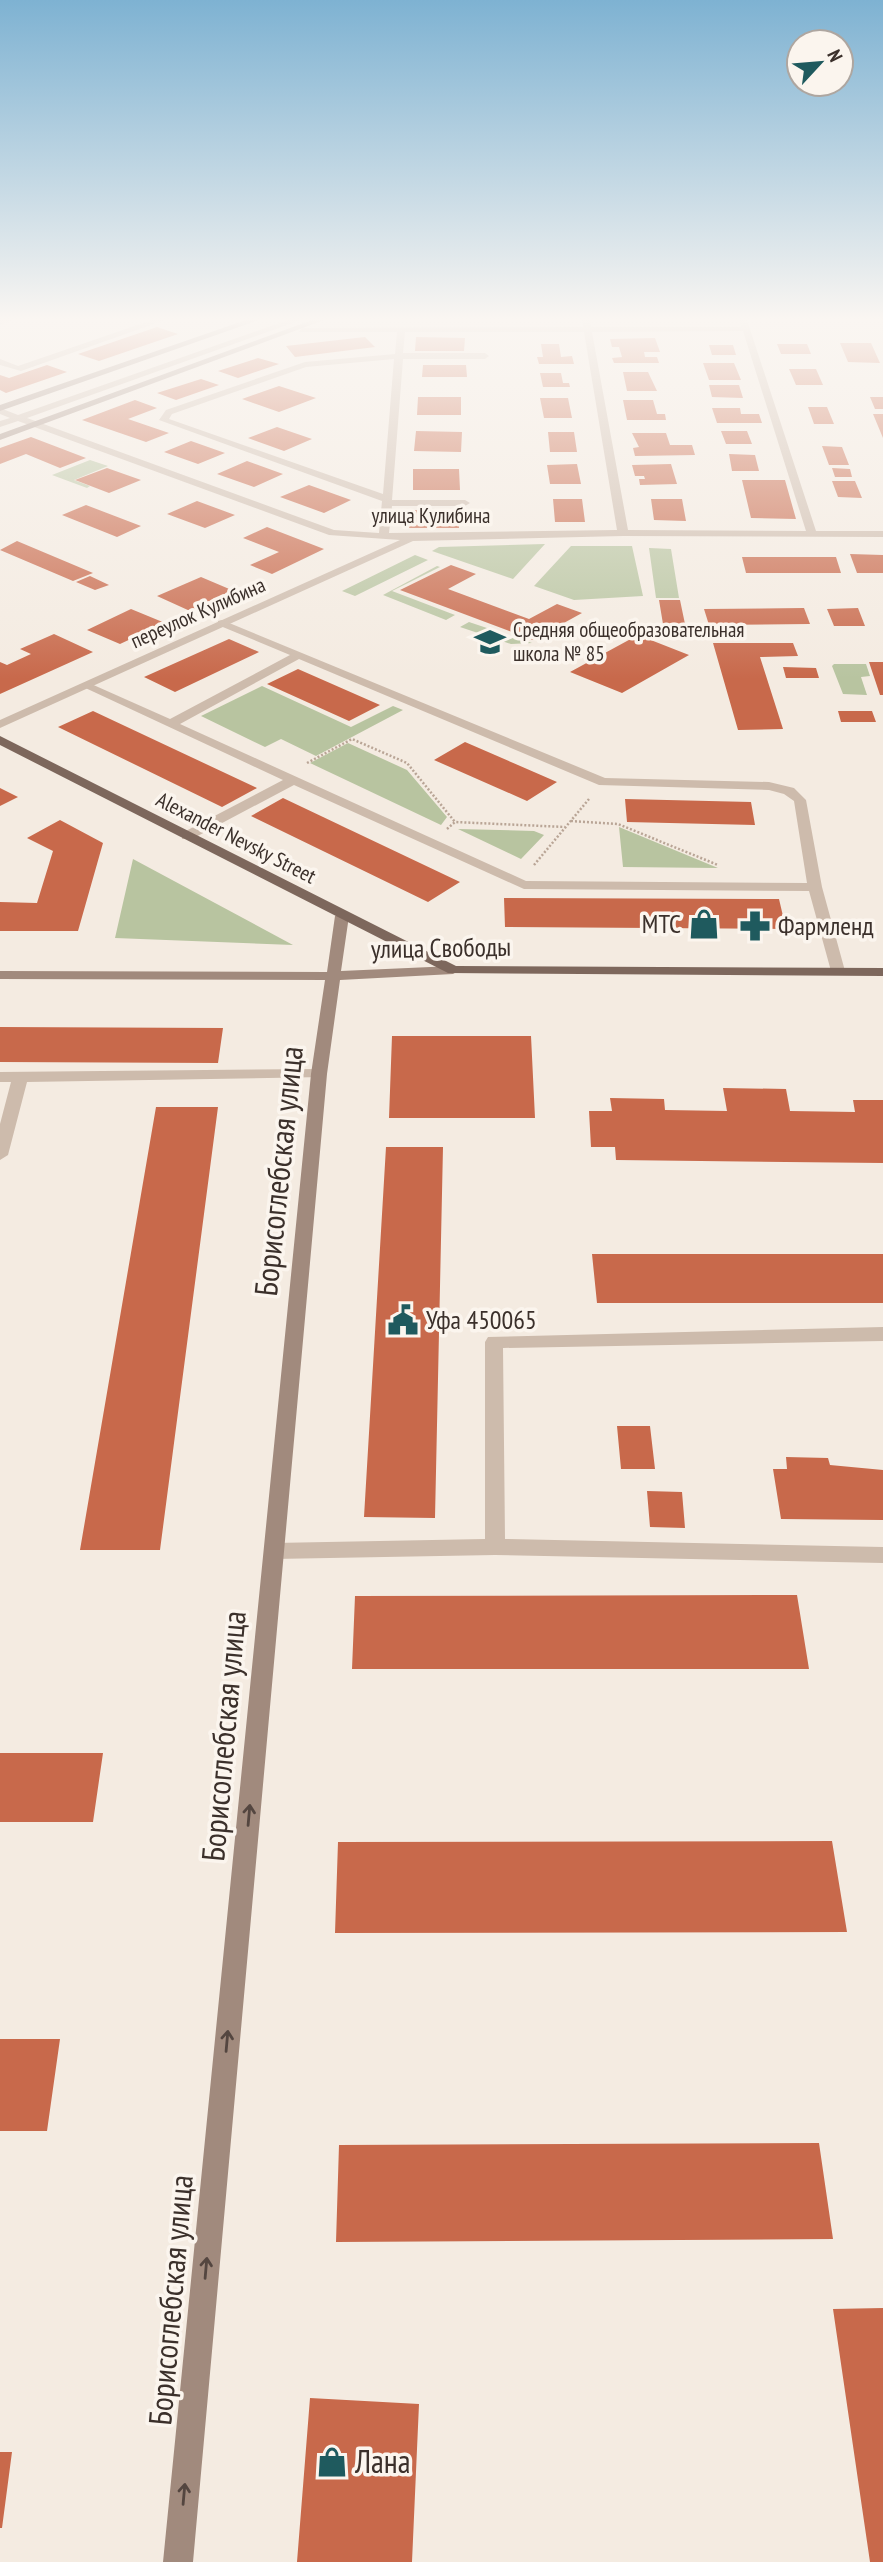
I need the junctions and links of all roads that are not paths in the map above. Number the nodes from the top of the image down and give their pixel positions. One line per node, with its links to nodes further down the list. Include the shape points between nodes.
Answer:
1 (79, 440): 11 (street, улица Кулибина, via 333,533)
2 (218, 440): 6 (street)
3 (392, 440): 6 (street)
4 (606, 440): 8 (street)
5 (782, 440): 9 (street)
6 (387, 501): 7 (street); 11 (street)
7 (465, 503)
8 (623, 533): 9 (street, улица Кулибина); 12 (street, улица Кулибина)
9 (812, 534): 10 (street, улица Кулибина)
10 (883, 534)
11 (384, 537): 12 (street, улица Кулибина)
12 (412, 538): 13 (street, переулок Кулибина)
13 (222, 623): 14 (street); 15 (street, переулок Кулибина)
14 (299, 655): 17 (street); 21 (street, via 603,782 769,786 789,791 800,800)
15 (85, 685): 16 (street, переулок Кулибина); 17 (street)
16 (0, 724)
17 (170, 724): 19 (street)
18 (0, 740): 20 (main road, Alexander Nevsky Street)
19 (288, 778): 20 (street); 21 (street, via 519,883)
20 (187, 836): 22 (main road, Alexander Nevsky Street)
21 (816, 887): 24 (street)
22 (342, 916): 23 (main road, Alexander Nevsky Street); 27 (street, Борисоглебская улица)
23 (453, 970): 24 (main road, улица Свободы); 27 (street, улица Свободы)
24 (838, 971): 25 (main road, улица Свободы)
25 (883, 972)
26 (0, 975): 27 (street, улица Свободы)
27 (331, 975): 28 (street, Борисоглебская улица)
28 (319, 1074): 30 (street); 34 (street, Борисоглебская улица)
29 (0, 1077): 30 (street)
30 (20, 1077): 31 (street)
31 (0, 1156)
32 (883, 1334): 33 (street, via 494,1342)
33 (495, 1547): 34 (street); 35 (street)
34 (274, 1551): 36 (street, Борисоглебская улица, one-way to 34)
35 (883, 1555)
36 (178, 2562)

